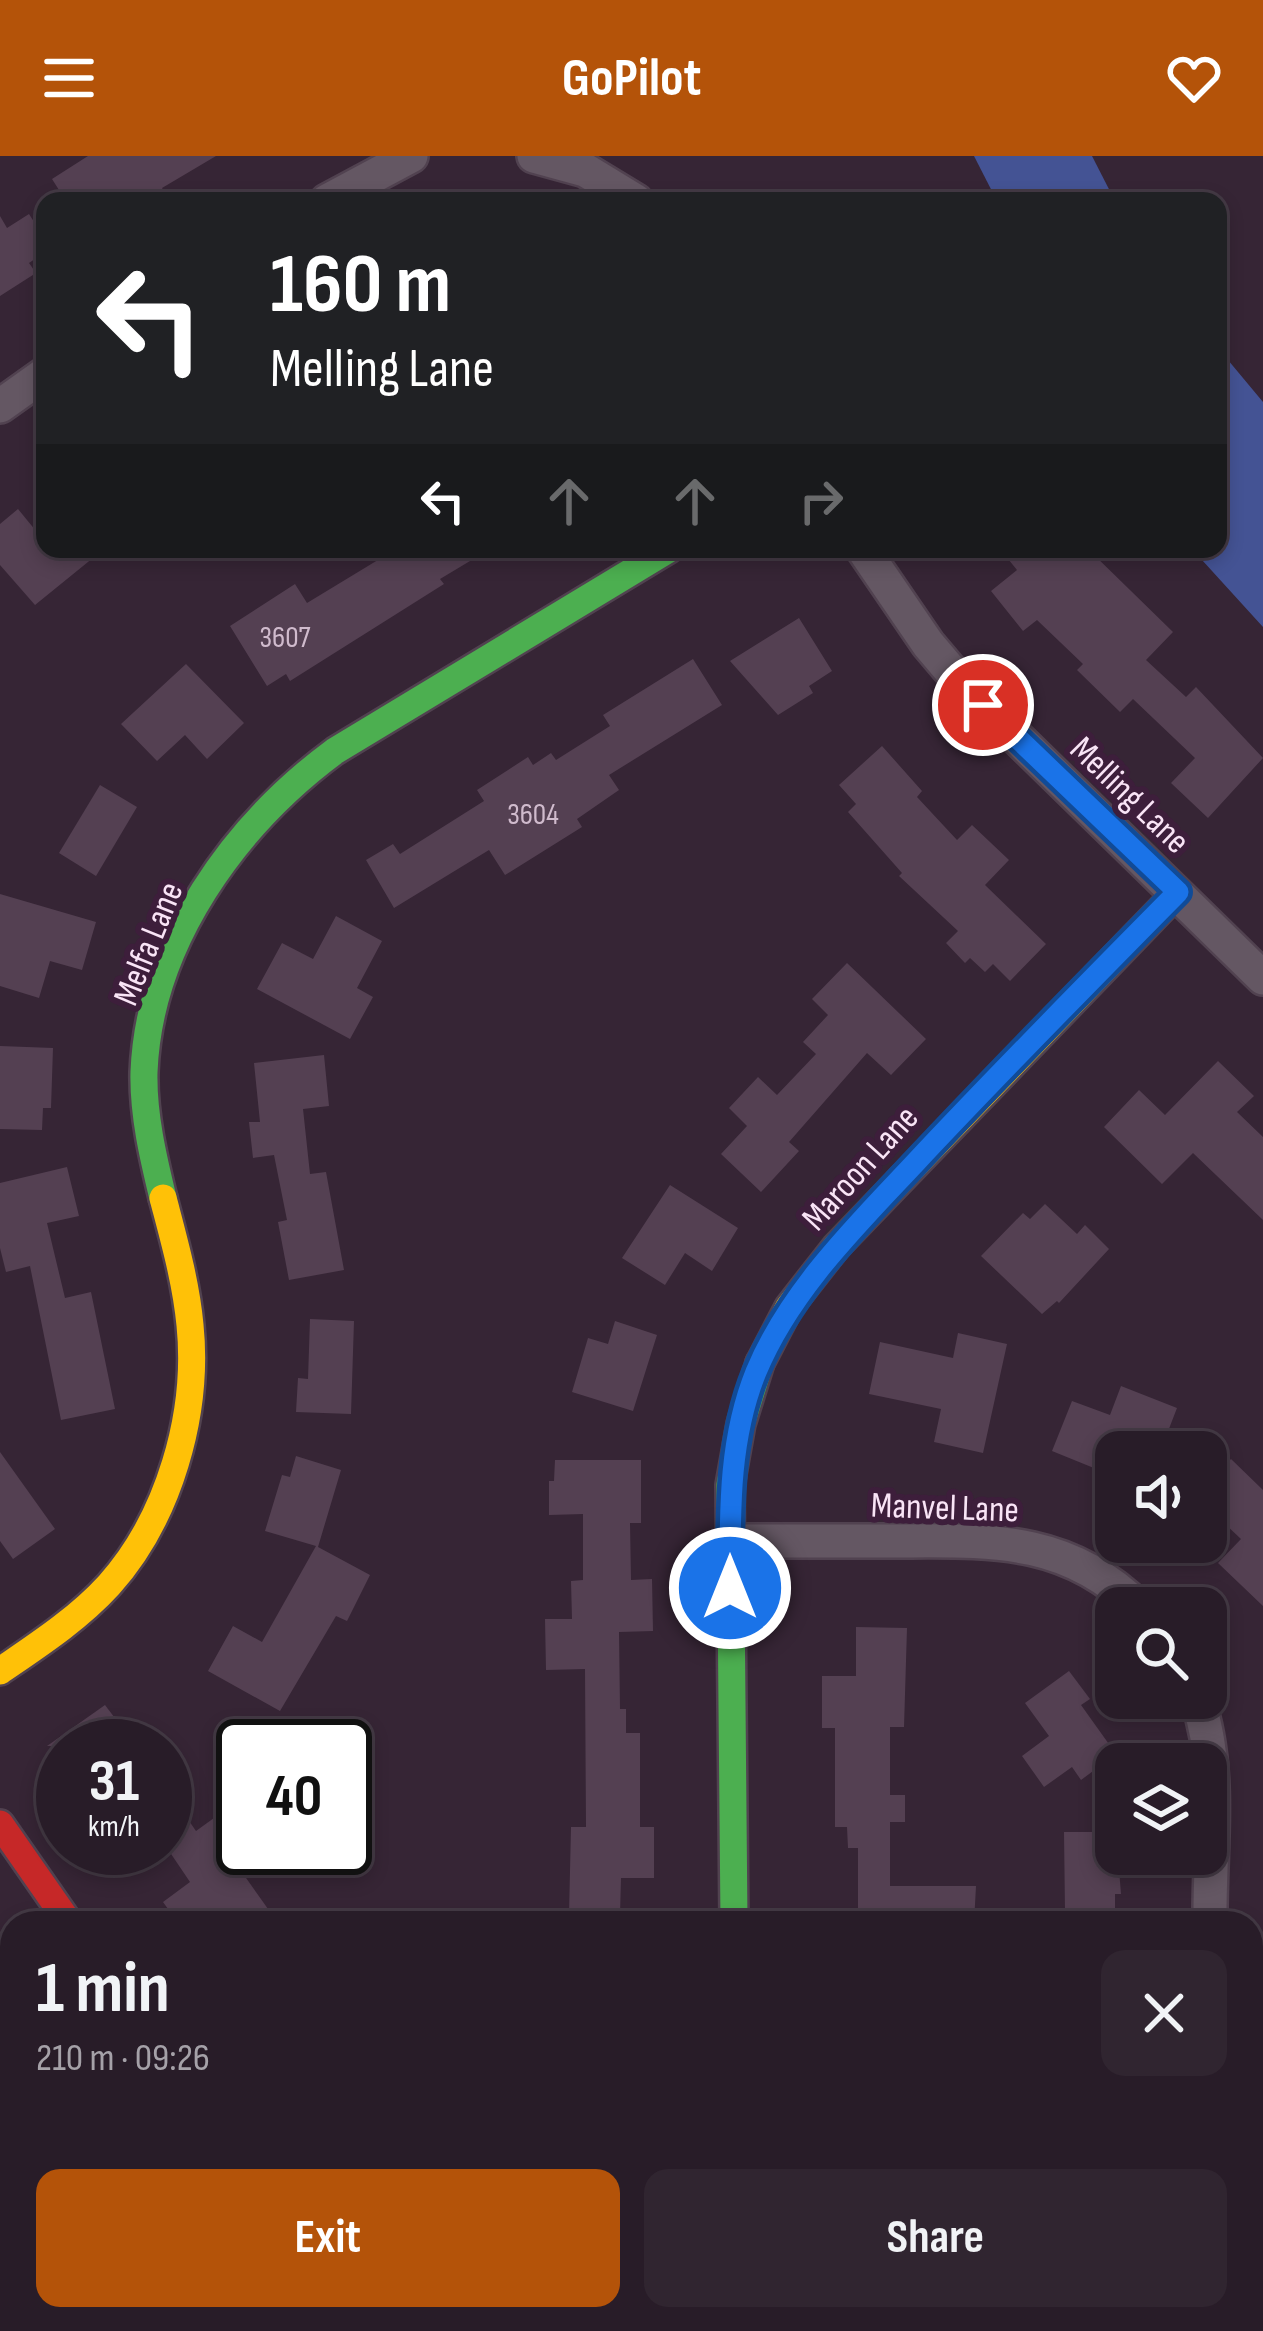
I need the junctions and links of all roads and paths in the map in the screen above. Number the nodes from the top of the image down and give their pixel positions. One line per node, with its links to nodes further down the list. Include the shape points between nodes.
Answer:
1 (411, 156): 3 (street)
2 (533, 156): 4 (street, via 585,170)
3 (344, 192)
4 (621, 192)
5 (36, 380): 6 (street)
6 (0, 406)
7 (654, 558): 13 (street, Melfa Lane, via 346,742 280,794 209,883 152,1016 144,1074 150,1147 188,1302 188,1384 170,1476 121,1572)
8 (869, 558): 9 (street, Melling Lane, via 961,683)
9 (1178, 892): 10 (street, Melling Lane); 11 (street, Maroon Lane, via 896,1183 778,1325 740,1424)
10 (1263, 978)
11 (730, 1541): 12 (street, Manvel Lane, via 996,1541 1068,1558); 17 (street, Maroon Lane)
12 (1115, 1587)
13 (0, 1671)
14 (1202, 1719): 18 (street, via 1213,1811)
15 (0, 1824): 16 (street)
16 (61, 1911)
17 (734, 1911)
18 (1210, 1911)

